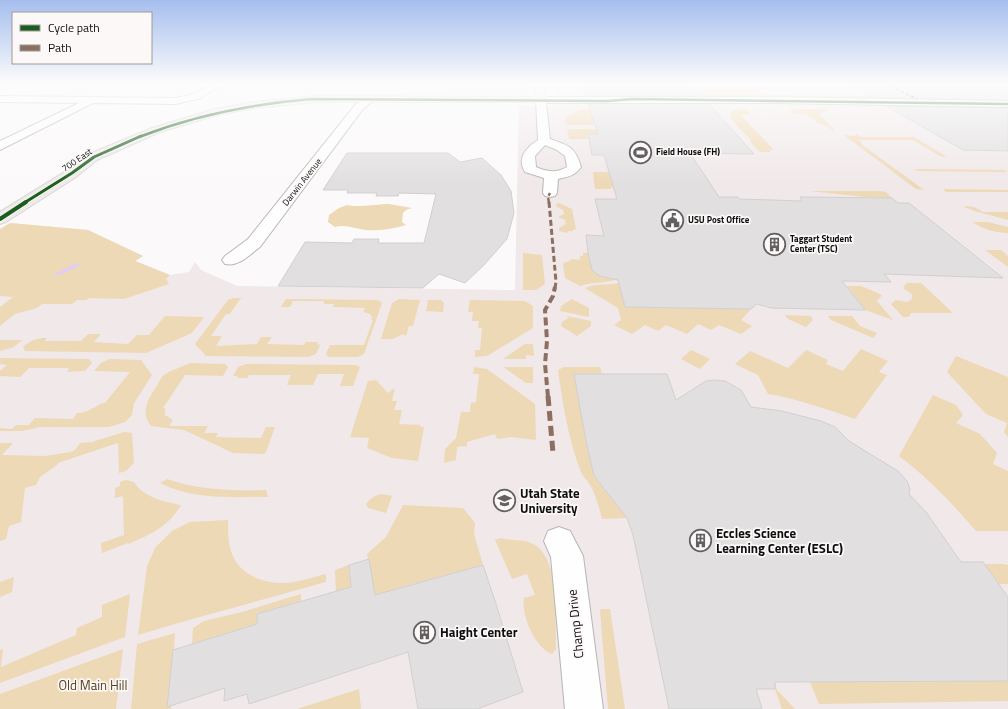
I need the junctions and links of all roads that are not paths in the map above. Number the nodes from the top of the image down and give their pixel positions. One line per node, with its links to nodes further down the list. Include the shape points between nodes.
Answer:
1 (59, 117): 6 (street)
2 (206, 117): 11 (main road, 700 East, via 165,132 71,174)
3 (351, 117): 12 (street, Darwin Avenue, via 254,243)
4 (542, 117): 5 (street)
5 (544, 141): 7 (street, via 530,151); 8 (street, via 561,147 571,154)
6 (0, 146)
7 (527, 159): 8 (street, via 537,164 552,165); 9 (street, via 530,169)
8 (573, 160): 9 (street, via 574,167 569,172)
9 (551, 175): 10 (street)
10 (550, 193)
11 (0, 218)
12 (231, 260)
13 (559, 541): 14 (street, Champ Drive, via 567,556)
14 (584, 709)

